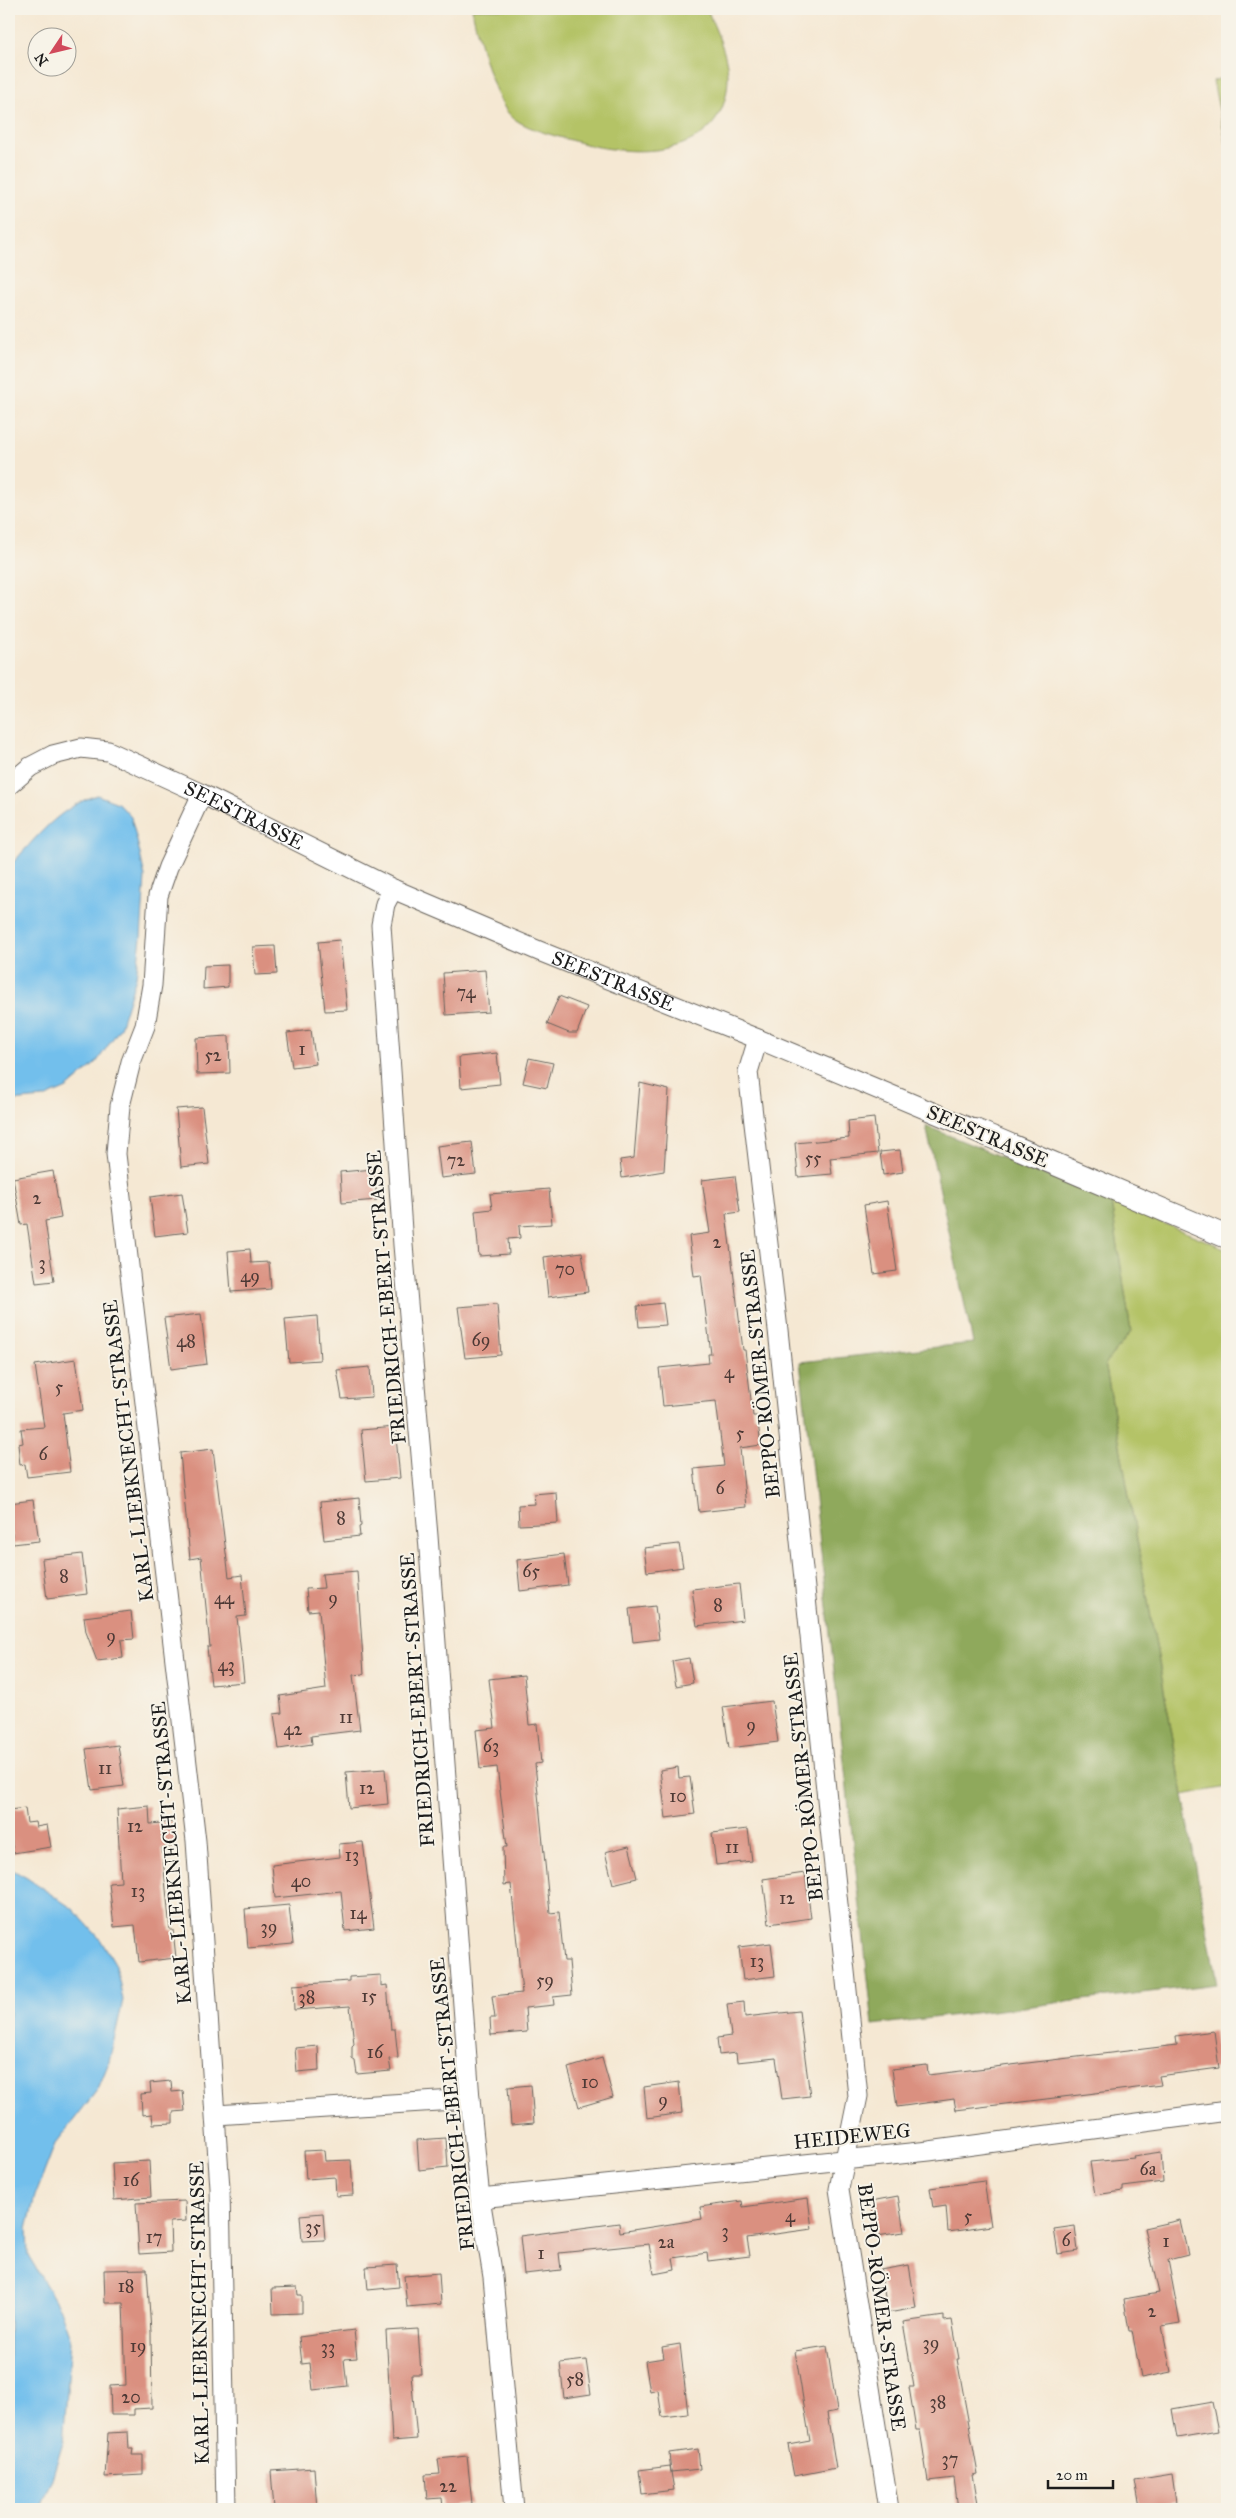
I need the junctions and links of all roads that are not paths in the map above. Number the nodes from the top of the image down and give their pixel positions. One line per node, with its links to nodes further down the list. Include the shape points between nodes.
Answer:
1 (9, 785): 2 (street, SEESTRASSE, via 30,767 53,755 81,748 108,751)
2 (202, 794): 3 (street, SEESTRASSE); 9 (street, KARL-LIEBKNECHT-STRASSE, via 158,896 150,993 144,1026 120,1106 116,1154 196,1842)
3 (392, 889): 4 (street, SEESTRASSE); 7 (street, FRIEDRICH-EBERT-STRASSE, via 381,925)
4 (758, 1039): 5 (street, SEESTRASSE); 10 (street, BEPPO-RÖMER-STRASSE, via 748,1072 780,1340 858,2096)
5 (975, 1130): 6 (street, SEESTRASSE)
6 (1227, 1237)
7 (470, 2099): 9 (street); 11 (street, FRIEDRICH-EBERT-STRASSE)
8 (1227, 2111): 10 (street, HEIDEWEG, via 929,2151)
9 (216, 2115): 12 (street, KARL-LIEBKNECHT-STRASSE)
10 (844, 2158): 11 (street, HEIDEWEG); 14 (street, BEPPO-RÖMER-STRASSE, via 839,2188)
11 (480, 2198): 13 (street, FRIEDRICH-EBERT-STRASSE, via 494,2277)
12 (226, 2509)
13 (514, 2509)
14 (889, 2509)

